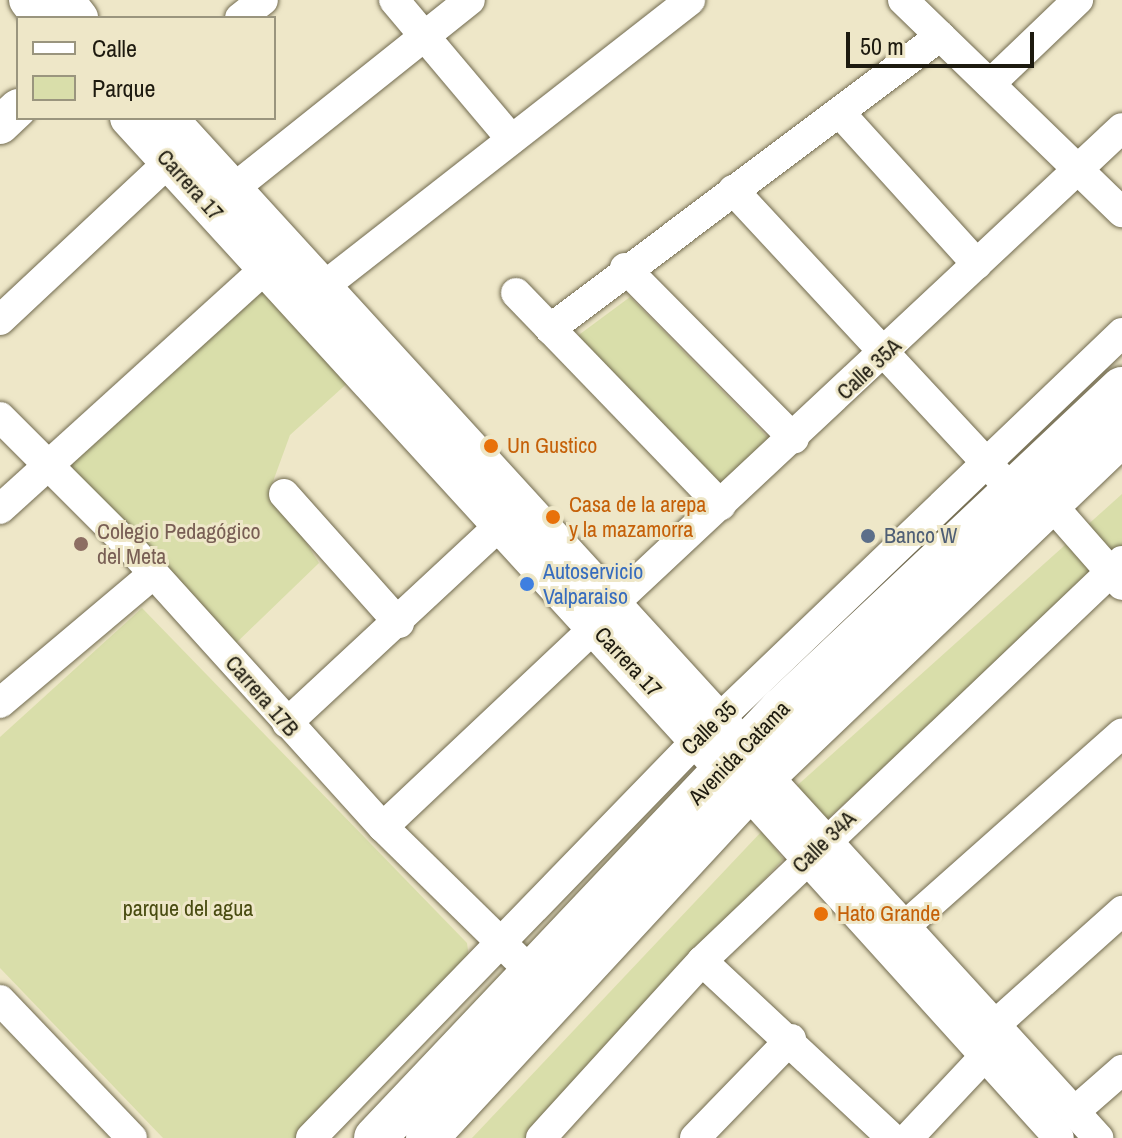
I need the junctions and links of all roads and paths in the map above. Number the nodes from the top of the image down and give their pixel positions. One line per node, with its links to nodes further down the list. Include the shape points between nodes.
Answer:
1 (28, 0): 9 (street)
2 (65, 0): 10 (street)
3 (263, 0): 11 (street)
4 (394, 0): 13 (street)
5 (470, 0): 13 (street)
6 (690, 0): 21 (street)
7 (903, 0): 12 (street)
8 (1078, 0): 14 (street)
9 (40, 16)
10 (77, 16)
11 (243, 16)
12 (940, 36): 14 (street); 16 (street)
13 (422, 37): 21 (street); 24 (street)
14 (990, 84): 23 (street)
15 (16, 110): 19 (street)
16 (840, 113): 25 (street); 27 (street)
17 (131, 120): 22 (street, Carrera 17)
18 (170, 120): 24 (street, Carrera 17)
19 (0, 125)
20 (1122, 128): 23 (street, Calle 35A)
21 (511, 139): 30 (street)
22 (169, 162): 28 (street, Carrera 17); 32 (street)
23 (1079, 168): 26 (street); 27 (street, Calle 35A)
24 (233, 189): 30 (street, Carrera 17)
25 (733, 190): 29 (street); 35 (street)
26 (1122, 212)
27 (977, 264): 35 (street, Calle 35A)
28 (266, 268): 40 (street); 45 (street, Carrera 17)
29 (625, 268): 33 (street); 39 (street)
30 (323, 287): 48 (street, Carrera 17)
31 (516, 293): 33 (street)
32 (0, 320)
33 (550, 329): 43 (street)
34 (1122, 333): 41 (street, Calle 35)
35 (885, 355): 39 (street, Calle 35A); 41 (street)
36 (1122, 388): 41 (main road, Avenida Catama)
37 (0, 417): 40 (street, Carrera 17B)
38 (1122, 435): 41 (main road, Avenida Catama)
39 (794, 439): 43 (street, Calle 35A)
40 (49, 464): 44 (street); 47 (street, Carrera 17B)
41 (1016, 486): 46 (street); 53 (main road, Avenida Catama); 53 (street, Calle 35)
42 (284, 494): 49 (street)
43 (721, 505): 48 (street, Calle 35A)
44 (0, 509)
45 (501, 524): 48 (street, Carrera 17); 49 (street)
46 (1118, 572): 55 (street, Calle 34A)
47 (153, 574): 50 (street); 51 (street, Carrera 17B)
48 (604, 616): 53 (street, Carrera 17); 54 (street, Calle 35A)
49 (399, 623): 51 (street)
50 (0, 703)
51 (287, 723): 54 (street, Carrera 17B)
52 (1122, 733): 57 (street)
53 (732, 757): 55 (street, Carrera 17); 58 (street, Calle 35); 60 (main road, Avenida Catama); 71 (main road, Avenida Catama)
54 (383, 827): 58 (street, Carrera 17B)
55 (816, 850): 57 (street, Carrera 17); 59 (street, Calle 34A); 64 (street, Carrera 17)
56 (1122, 911): 62 (street)
57 (905, 926): 62 (street, Carrera 17)
58 (498, 940): 60 (street, Carrera 17B); 69 (street, Calle 35)
59 (702, 961): 63 (street); 72 (street, Calle 34A)
60 (529, 970): 70 (main road, Avenida Catama)
61 (0, 1000): 68 (street)
62 (995, 1025): 66 (street, Carrera 17)
63 (791, 1039): 67 (street); 73 (street)
64 (985, 1056): 66 (street, Carrera 17); 74 (street)
65 (1122, 1070): 66 (street)
66 (1083, 1132)
67 (708, 1134)
68 (127, 1136)
69 (311, 1138)
70 (375, 1138)
71 (427, 1138)
72 (541, 1138)
73 (892, 1138)
74 (908, 1138)

